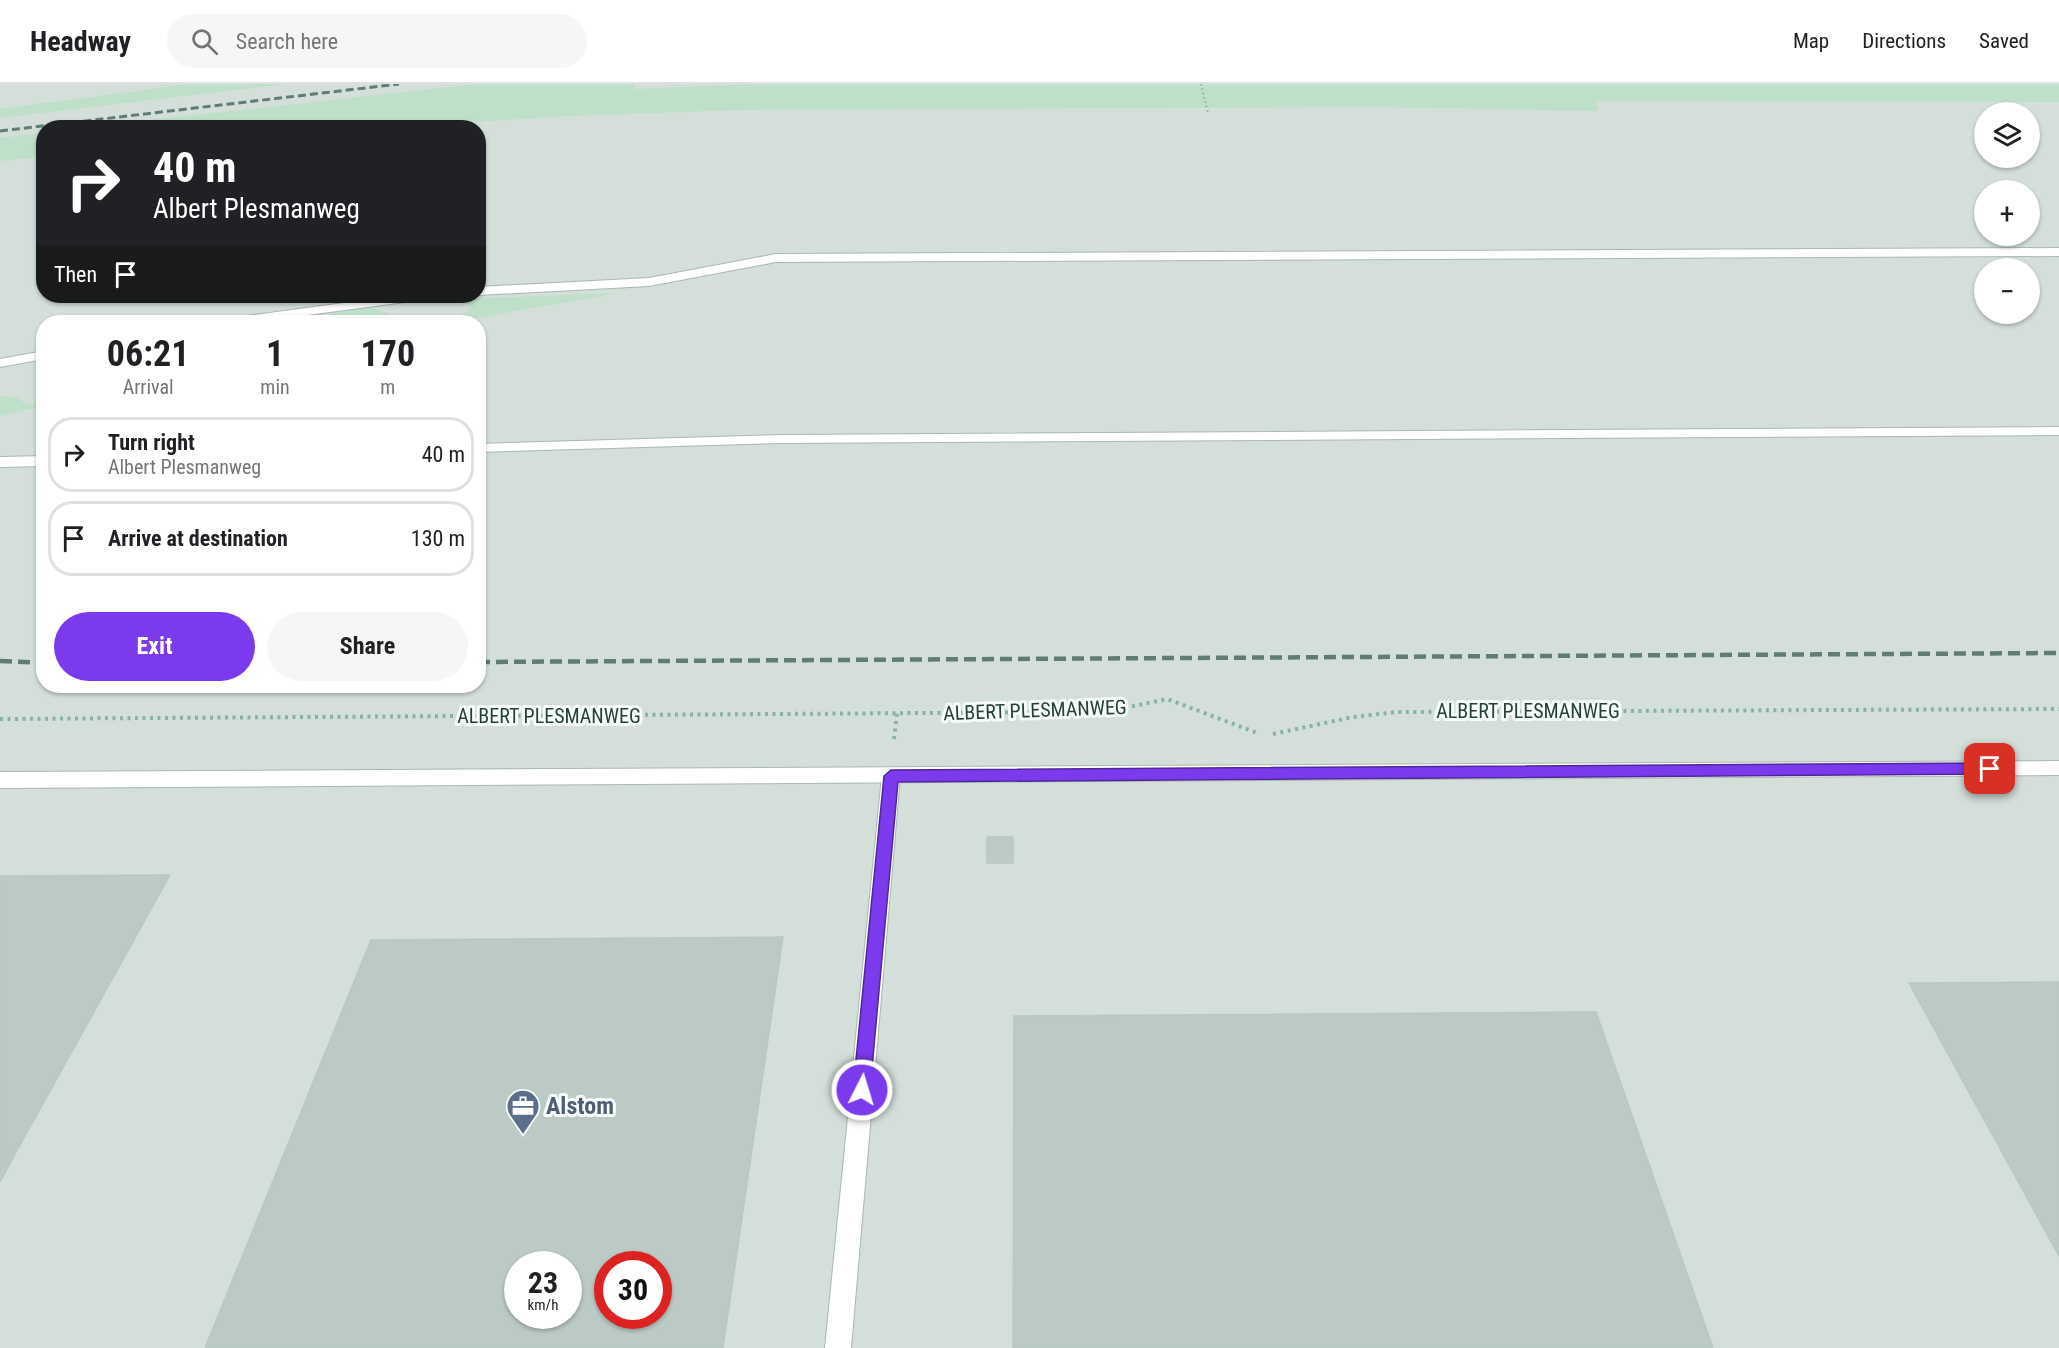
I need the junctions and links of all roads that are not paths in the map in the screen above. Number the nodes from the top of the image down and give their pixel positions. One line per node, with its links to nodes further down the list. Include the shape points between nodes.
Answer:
1 (2059, 252): 2 (street, via 776,258 639,283)
2 (486, 291)
3 (369, 303): 4 (street)
4 (282, 315)
5 (36, 356): 6 (street)
6 (0, 363)
7 (2059, 431): 8 (street, via 783,439)
8 (486, 448)
9 (36, 461): 10 (street)
10 (0, 462)
11 (2059, 768): 12 (street)
12 (891, 776): 13 (street); 14 (street)
13 (0, 780)
14 (838, 1348)

